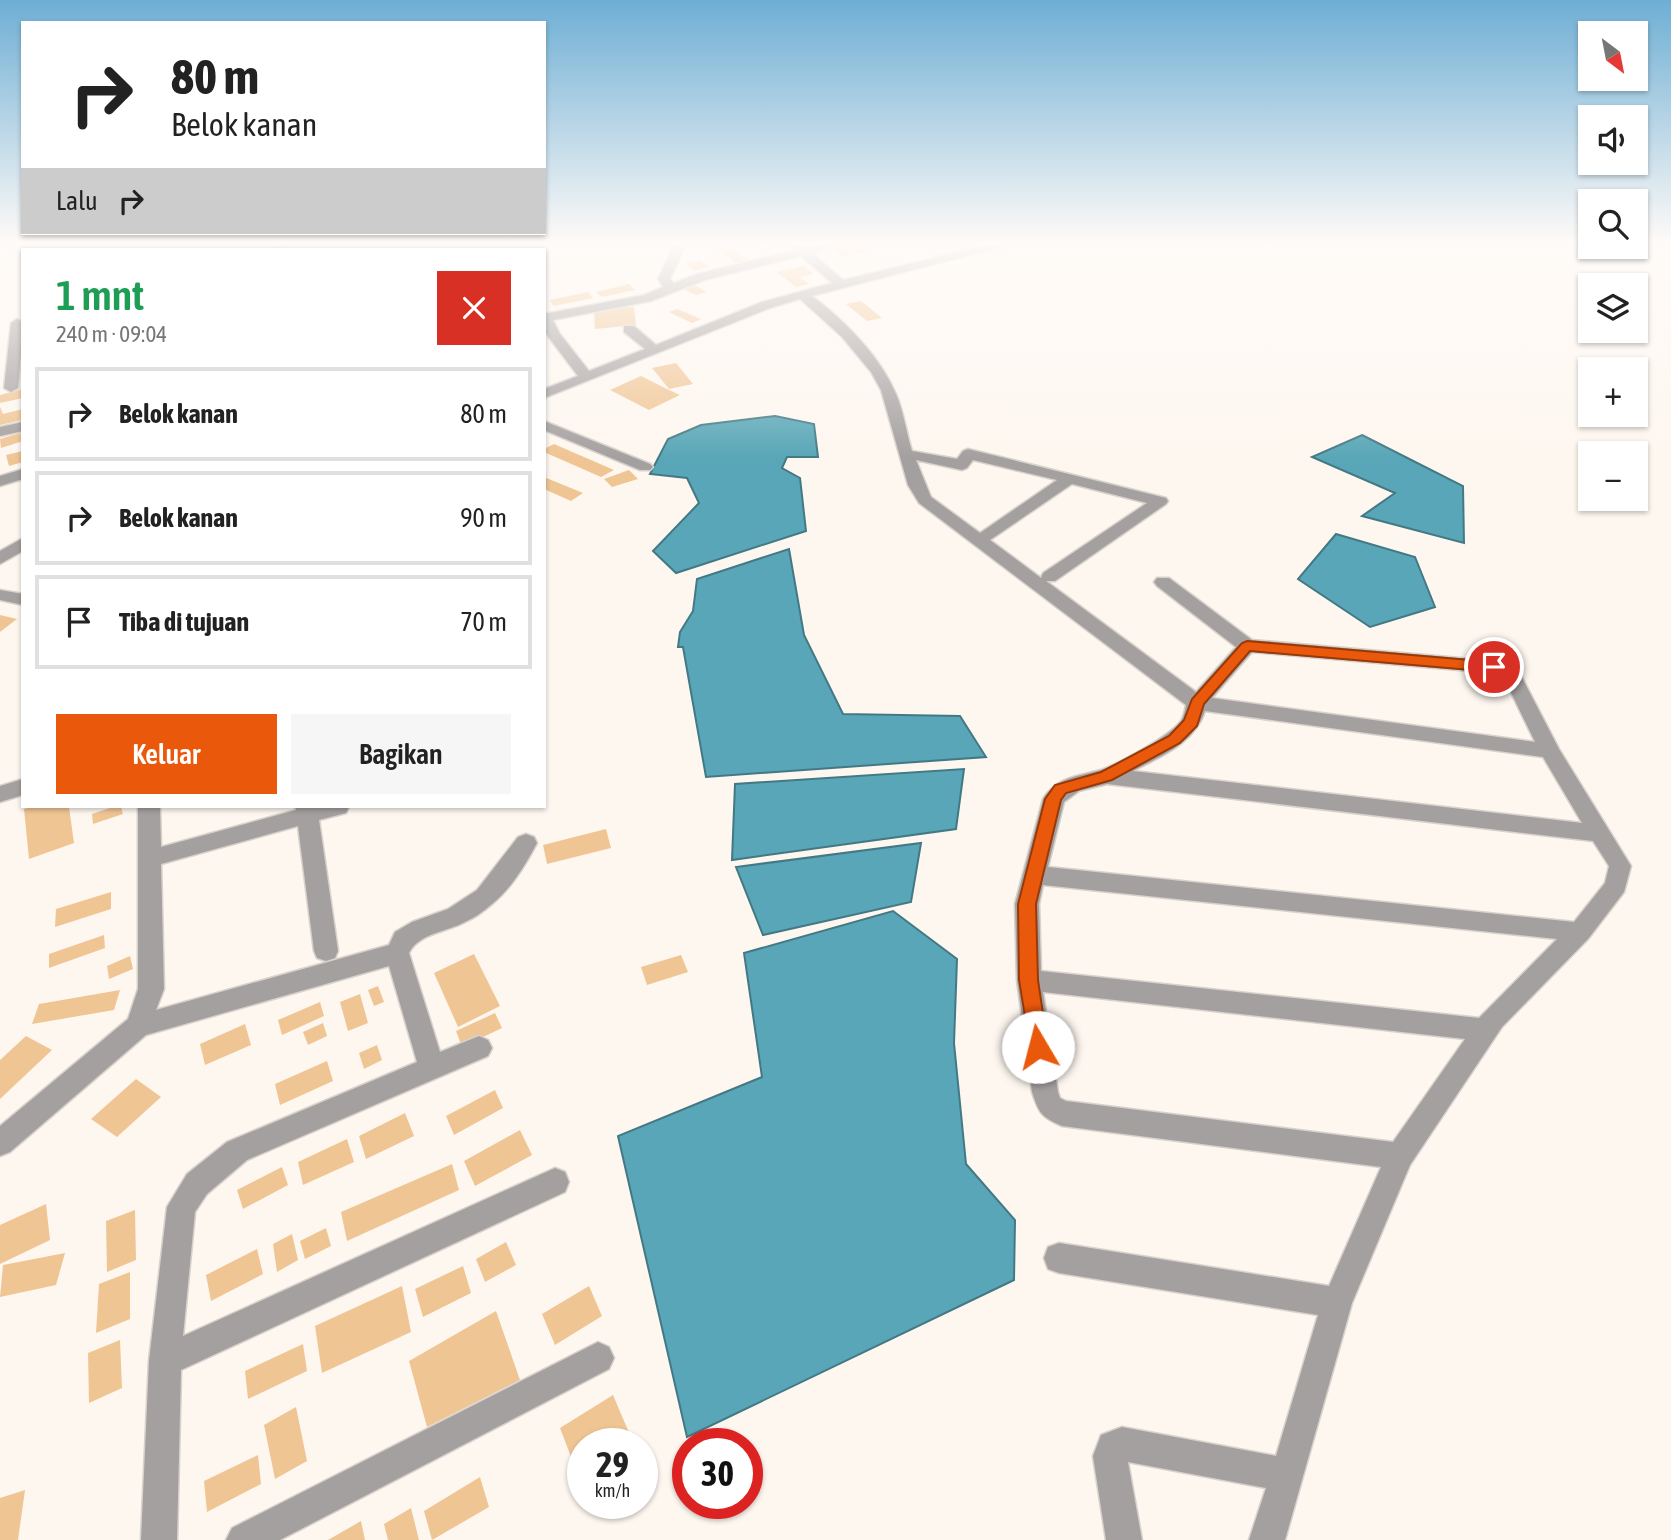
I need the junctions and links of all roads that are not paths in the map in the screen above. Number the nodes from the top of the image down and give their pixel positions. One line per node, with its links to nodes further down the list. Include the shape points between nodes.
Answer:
1 (746, 315): 7 (street)
2 (825, 315): 15 (street, via 852,339 891,395)
3 (546, 320): 9 (street)
4 (20, 323): 5 (street); 8 (street)
5 (0, 326)
6 (629, 329): 7 (street)
7 (654, 350): 9 (street)
8 (18, 363): 10 (street)
9 (586, 377): 11 (street)
10 (11, 389)
11 (546, 393)
12 (546, 426): 16 (street)
13 (21, 427): 14 (street)
14 (0, 432)
15 (906, 454): 18 (street, via 962,465 968,454); 30 (street, via 920,494 937,512)
16 (645, 467)
17 (21, 475): 19 (street)
18 (1069, 479): 21 (street); 22 (street)
19 (0, 481)
20 (1173, 491): 21 (street)
21 (1160, 501): 25 (street)
22 (986, 536)
23 (21, 544): 24 (street)
24 (0, 559)
25 (1049, 577)
26 (1163, 582): 29 (street)
27 (0, 595): 28 (street)
28 (21, 600)
29 (1247, 646): 30 (street); 31 (street, via 1510,672)
30 (1197, 703): 31 (street); 32 (street, via 1191,722 1174,740)
31 (1550, 751): 38 (street)
32 (1107, 776): 38 (street); 41 (street, via 1061,789 1054,799)
33 (21, 788): 34 (street)
34 (0, 794)
35 (149, 808): 40 (street)
36 (330, 808): 37 (street)
37 (307, 811): 40 (street); 43 (street)
38 (1600, 833): 42 (street, via 1620,866 1616,886)
39 (526, 843): 44 (street, via 485,897 456,916 404,939)
40 (149, 859): 46 (street, via 151,989)
41 (1034, 875): 42 (street); 45 (street, via 1027,904)
42 (1580, 932): 47 (street, via 1505,1005)
43 (326, 951)
44 (397, 953): 46 (street); 49 (street)
45 (1029, 980): 47 (street); 51 (street, via 1045,1092 1050,1105 1062,1113)
46 (138, 1026): 50 (street)
47 (1487, 1030): 51 (street)
48 (479, 1048): 49 (street)
49 (432, 1067): 56 (street, via 237,1152 197,1184 181,1207)
50 (0, 1143)
51 (1400, 1156): 54 (street)
52 (555, 1182): 56 (street)
53 (1059, 1258): 54 (street)
54 (1337, 1303): 57 (street)
55 (598, 1358): 59 (street)
56 (165, 1361): 58 (street)
57 (1287, 1475): 60 (street, via 1122,1444 1113,1447 1110,1456); 61 (street)
58 (159, 1540)
59 (244, 1540)
60 (1124, 1540)
61 (1267, 1540)

